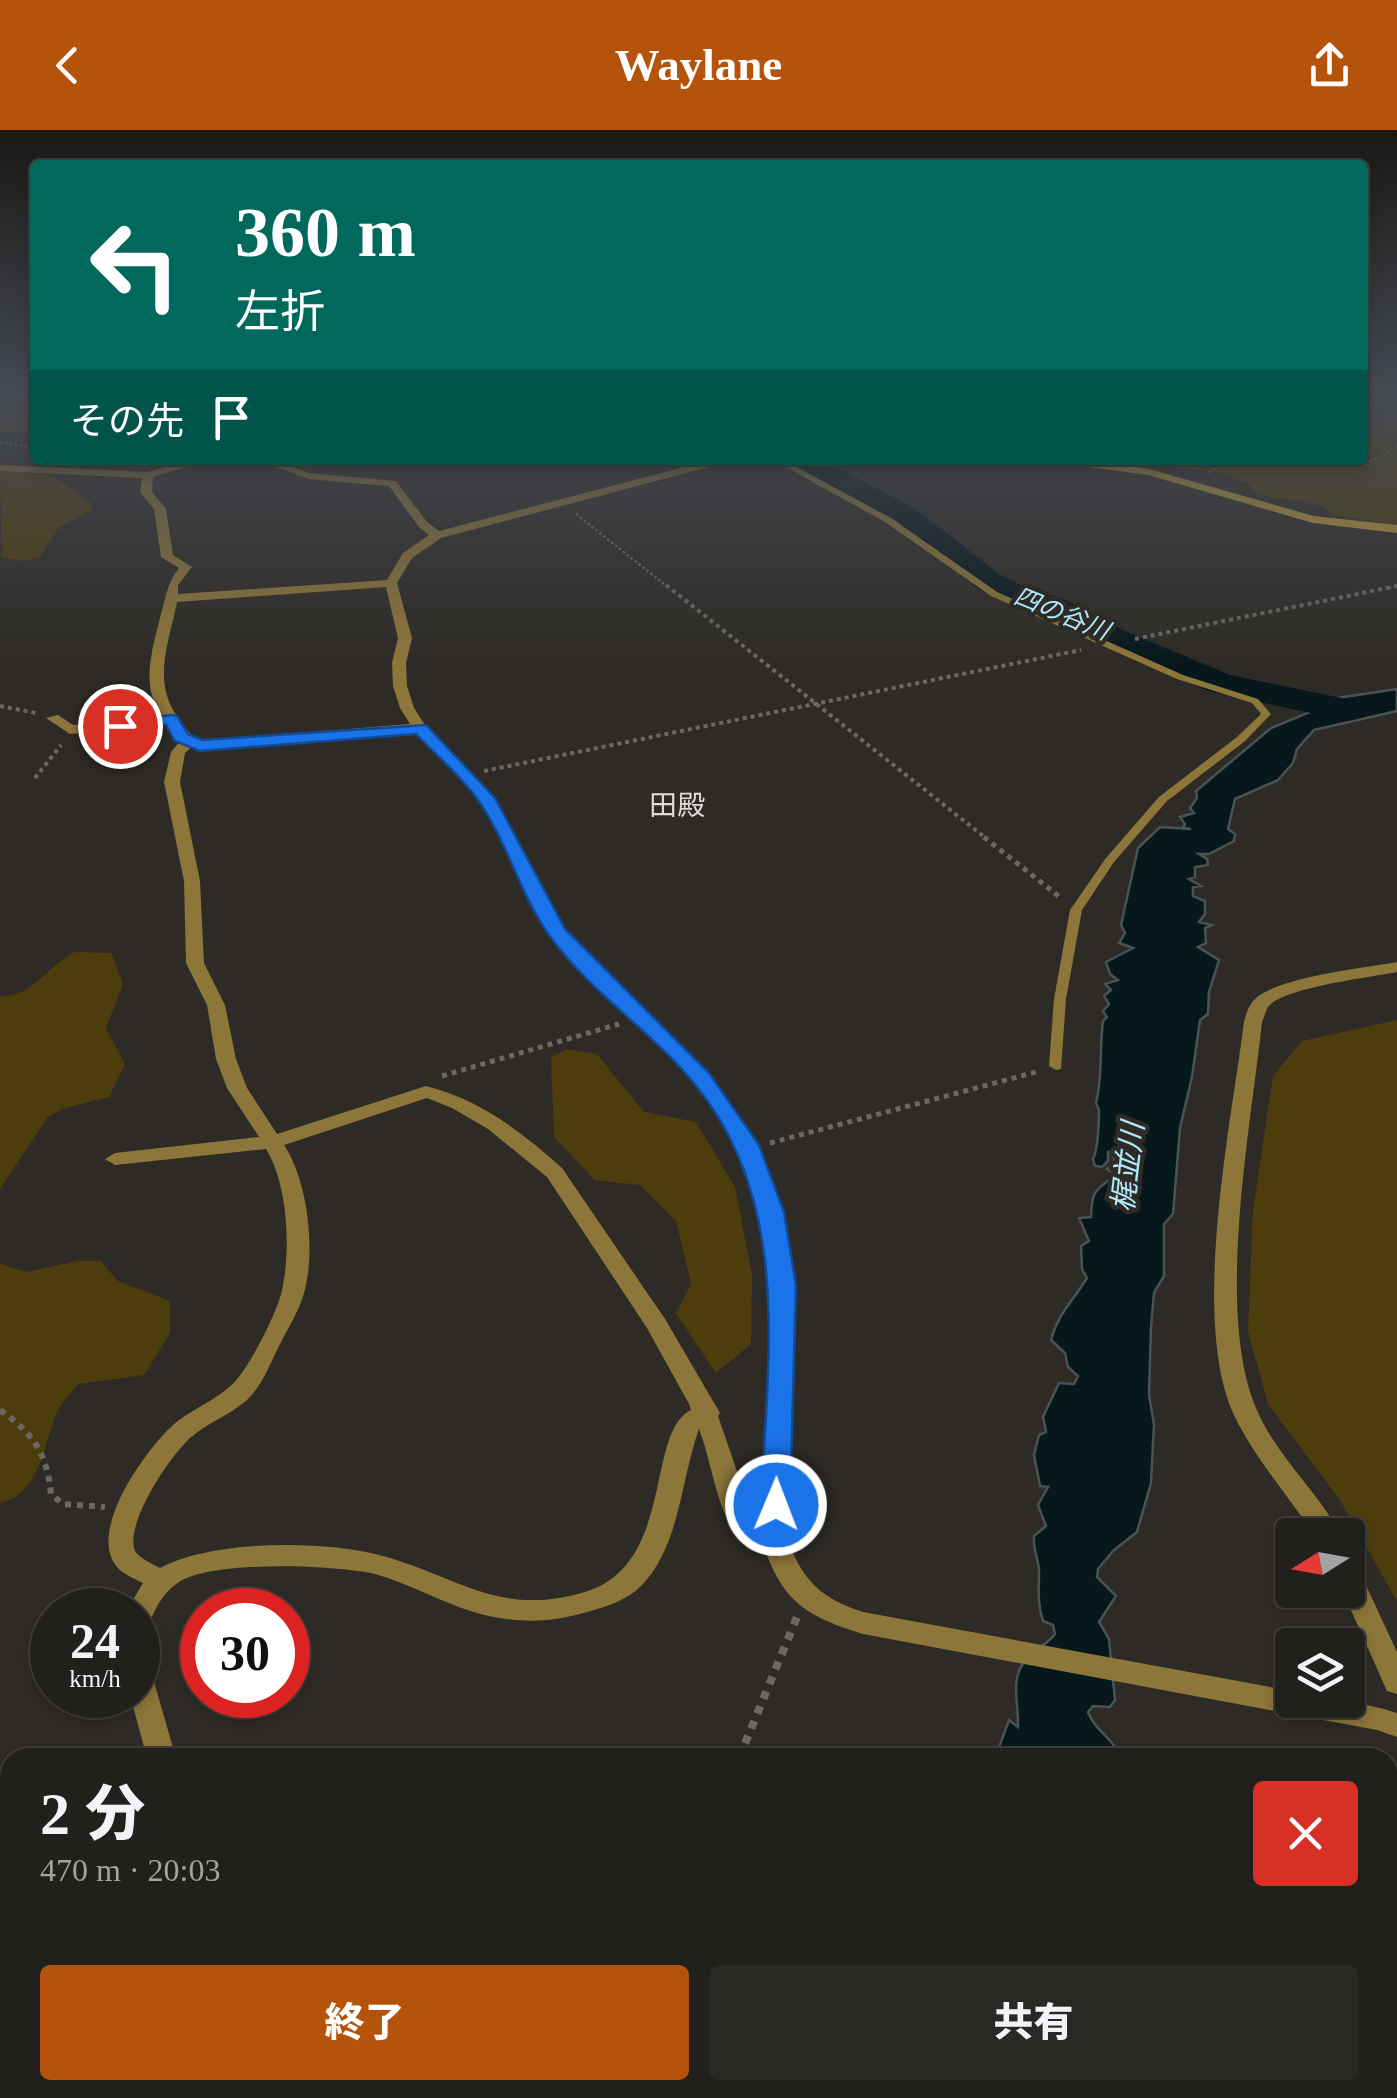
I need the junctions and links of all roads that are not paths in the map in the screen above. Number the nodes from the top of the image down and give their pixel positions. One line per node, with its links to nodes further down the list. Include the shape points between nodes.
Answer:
1 (147, 482): 9 (street, via 146,492 160,509 167,558 186,568 172,585)
2 (378, 482): 7 (street, via 400,488 418,522)
3 (647, 482): 7 (street)
4 (823, 482): 15 (lane, via 994,594 1197,684 1255,702 1266,714 1163,799 1076,910)
5 (1183, 482): 6 (main road, via 1313,519)
6 (1397, 529)
7 (438, 535): 8 (street, via 406,556)
8 (391, 583): 9 (street); 12 (street, via 405,638 400,686)
9 (174, 598): 11 (street, via 154,670)
10 (53, 718): 11 (street, via 70,730)
11 (171, 720): 13 (street)
12 (420, 728): 13 (street); 20 (street, via 486,798 556,932 702,1078 747,1145 772,1212 783,1286)
13 (187, 743): 16 (street, via 178,752 172,782 192,881 196,963 216,1005 238,1088)
14 (1397, 967): 19 (street, via 1272,994 1253,1022 1225,1257 1230,1360 1238,1397)
15 (1056, 1066)
16 (274, 1142): 17 (street); 18 (street, via 426,1092 483,1119 555,1172); 21 (street, via 292,1184 298,1256 293,1294 252,1377 181,1432 128,1506 121,1548 127,1560)
17 (115, 1159)
18 (708, 1413): 20 (street, via 740,1525 758,1540); 21 (street, via 686,1431 638,1573 591,1601 500,1612 375,1564 331,1560 222,1561 182,1568)
19 (1316, 1518)
20 (775, 1541): 26 (street, via 805,1600 825,1612)
21 (160, 1581): 22 (street)
22 (154, 1588)
23 (1364, 1608): 24 (street)
24 (1397, 1683)
25 (150, 1718): 27 (street)
26 (1397, 1726)
27 (159, 1748)

